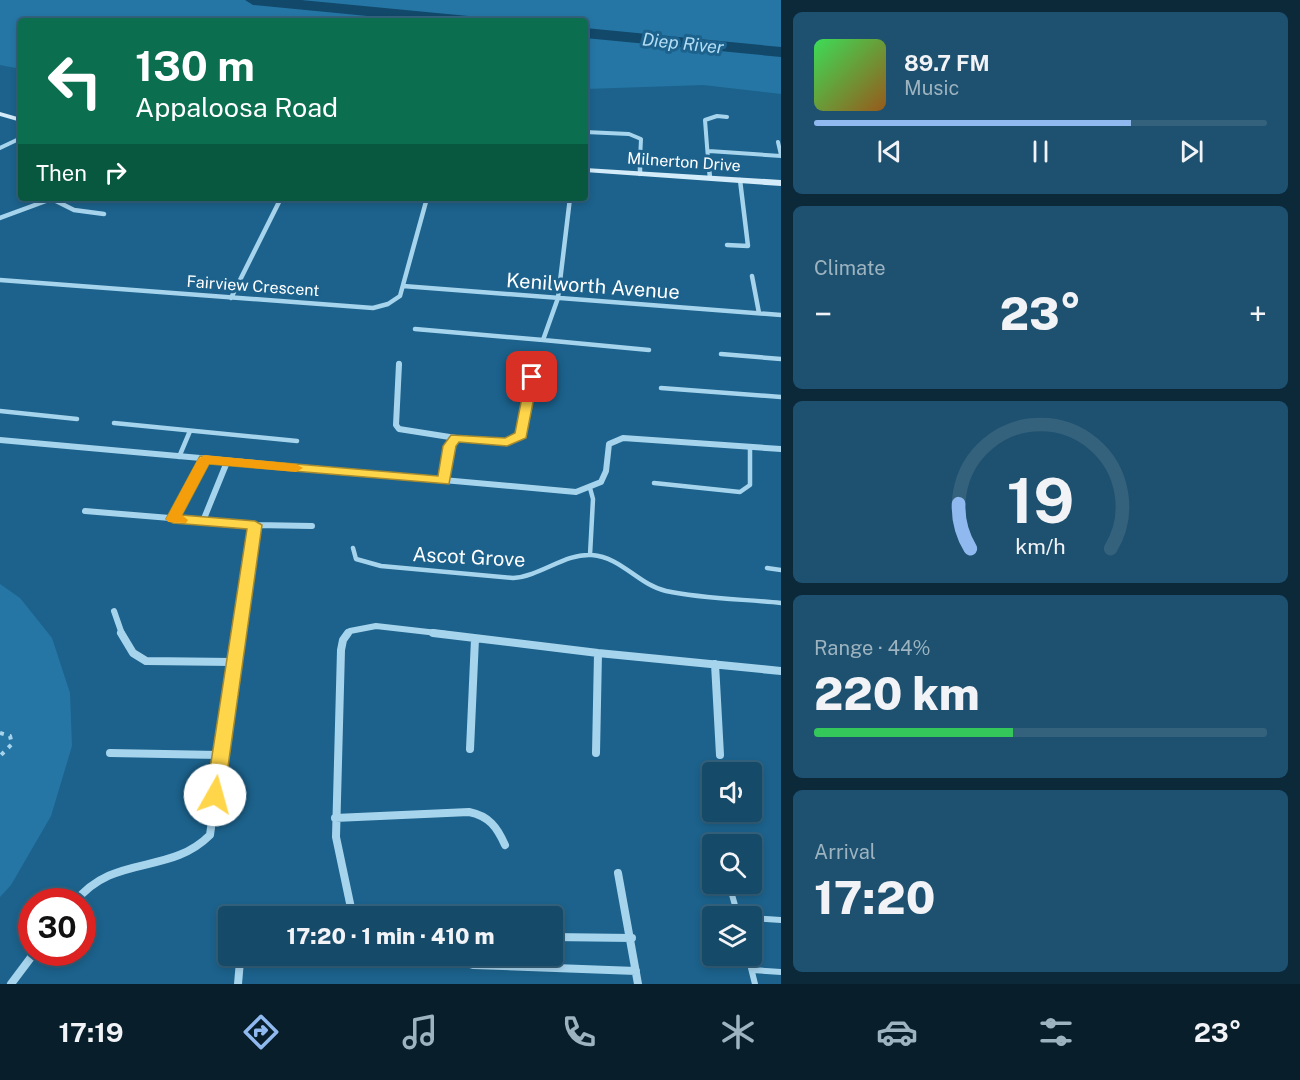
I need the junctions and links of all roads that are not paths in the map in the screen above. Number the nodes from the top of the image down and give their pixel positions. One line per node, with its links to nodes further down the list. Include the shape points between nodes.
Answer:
1 (0, 114): 3 (street)
2 (727, 117): 8 (street, via 705,120)
3 (18, 119)
4 (588, 132): 11 (street, via 629,134 640,139)
5 (18, 139): 7 (street)
6 (778, 142): 9 (street)
7 (0, 148)
8 (709, 152): 9 (street); 12 (street)
9 (781, 155)
10 (588, 170): 11 (street, Milnerton Drive)
11 (640, 174): 12 (street, Milnerton Drive)
12 (710, 178): 13 (street, Milnerton Drive)
13 (740, 180): 14 (street, Milnerton Drive); 22 (street, via 748,246)
14 (781, 183)
15 (45, 201): 21 (street)
16 (58, 201): 20 (street, via 74,210)
17 (280, 201): 26 (street)
18 (426, 201): 25 (street)
19 (570, 201): 27 (street)
20 (104, 214)
21 (0, 218)
22 (727, 245)
23 (752, 276): 28 (street)
24 (0, 280): 26 (street, Fairview Crescent)
25 (403, 286): 26 (street, Fairview Crescent, via 396,299 373,308); 27 (street, Kenilworth Avenue)
26 (231, 298)
27 (558, 298): 28 (street, Kenilworth Avenue); 31 (street)
28 (759, 313): 29 (street, Kenilworth Avenue)
29 (781, 315)
30 (415, 329): 31 (street)
31 (543, 340): 32 (street)
32 (649, 350)
33 (721, 354): 34 (street)
34 (781, 359)
35 (399, 363): 43 (street, via 399,429)
36 (532, 377): 43 (street, via 521,436 507,442)
37 (661, 388): 38 (lane)
38 (781, 397)
39 (0, 411): 40 (lane)
40 (77, 419)
41 (114, 423): 42 (lane)
42 (190, 431): 45 (lane); 49 (lane)
43 (456, 438): 46 (lane)
44 (0, 440): 49 (street)
45 (297, 441)
46 (449, 446): 52 (street)
47 (750, 447): 48 (street); 53 (lane, via 750,485 740,492); 54 (street, via 623,438 609,444 606,471 601,482)
48 (781, 449)
49 (179, 457): 50 (street)
50 (205, 459): 51 (street); 56 (street)
51 (227, 462): 52 (street); 57 (street)
52 (444, 481): 54 (street, via 558,492)
53 (654, 483)
54 (590, 488): 61 (lane)
55 (85, 511): 56 (street)
56 (173, 519): 57 (street)
57 (203, 521): 58 (street)
58 (255, 525): 59 (street); 68 (street)
59 (312, 526)
60 (353, 548): 61 (lane, Ascot Grove, via 356,559 381,566 527,579)
61 (590, 555): 64 (lane, via 626,568 649,586 665,591)
62 (767, 568): 63 (lane)
63 (781, 570)
64 (781, 603)
65 (114, 612): 68 (street, via 130,653 137,659)
66 (475, 639): 67 (street); 71 (street); 76 (street, via 376,626 350,631 340,650)
67 (598, 653): 69 (street); 73 (street)
68 (233, 662): 74 (street)
69 (715, 664): 70 (street); 75 (street)
70 (781, 671)
71 (470, 749)
72 (110, 753): 74 (street)
73 (596, 753)
74 (219, 755): 79 (street, via 210,835 203,843 171,860 113,872)
75 (720, 755)
76 (335, 818): 77 (street, via 482,814 499,830); 80 (street)
77 (505, 845)
78 (618, 873): 84 (street)
79 (90, 888)
80 (351, 906)
81 (762, 919): 82 (lane)
82 (781, 920)
83 (563, 937): 84 (street)
84 (632, 938): 90 (street)
85 (24, 966): 92 (street)
86 (240, 966): 93 (street)
87 (500, 966): 90 (street)
88 (751, 966): 89 (lane)
89 (752, 970): 91 (lane); 95 (lane)
90 (636, 971): 94 (street)
91 (781, 972)
92 (11, 984)
93 (238, 984)
94 (638, 984)
95 (756, 984)

